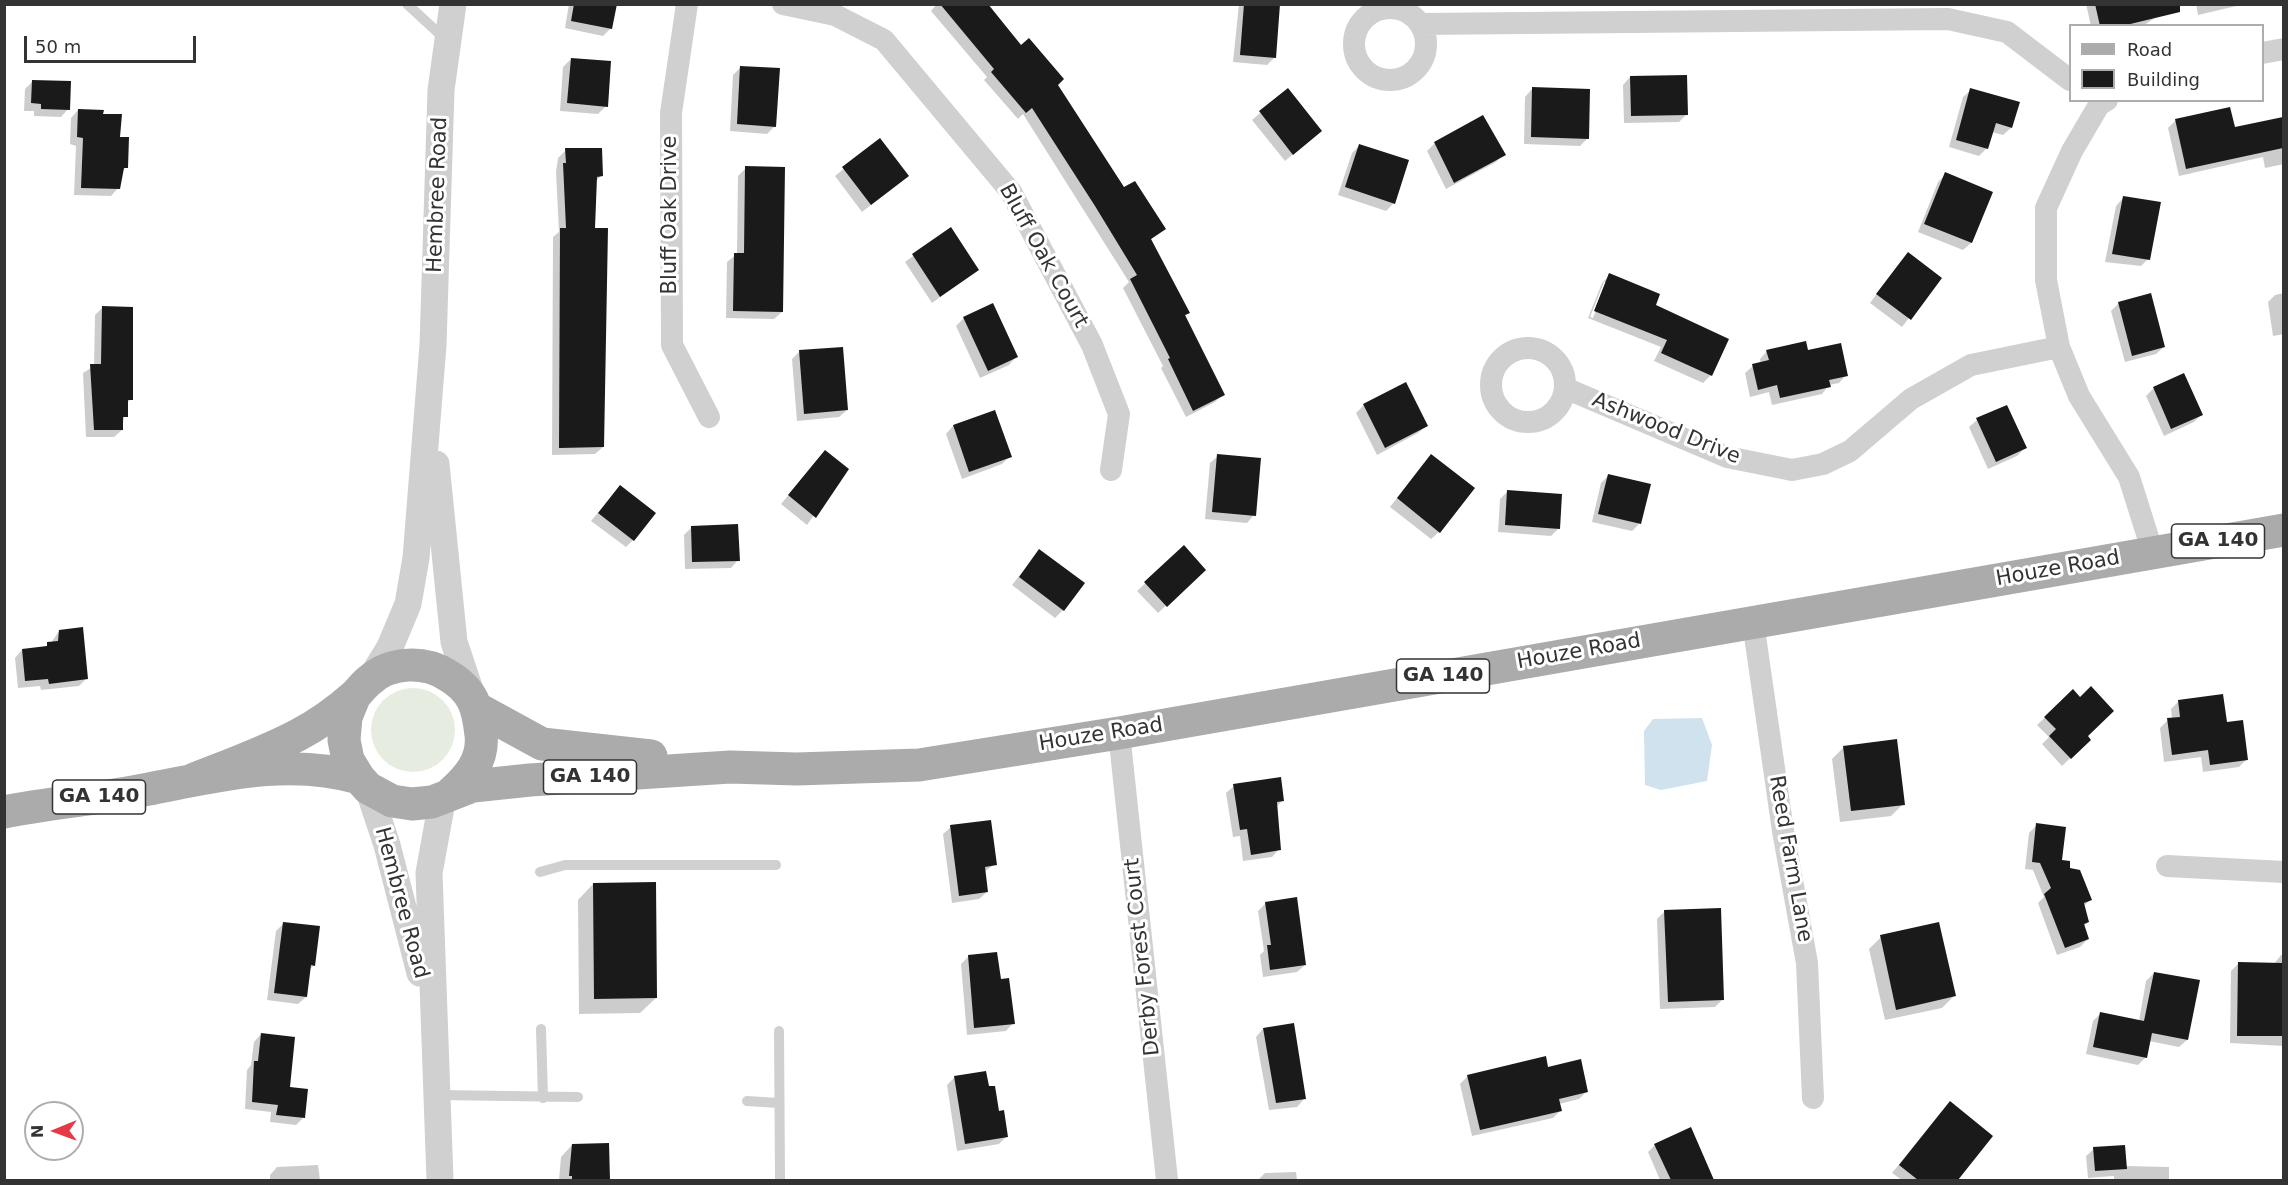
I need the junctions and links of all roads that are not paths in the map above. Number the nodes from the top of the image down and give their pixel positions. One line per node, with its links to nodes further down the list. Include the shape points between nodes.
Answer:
1 (407, 4): 6 (lane)
2 (453, 4): 6 (street, Hembree Road)
3 (687, 4): 14 (street, Bluff Oak Drive, via 671,113 672,345)
4 (783, 4): 15 (street, Bluff Oak Court, via 835,15 884,40 1011,192 1092,345 1119,414)
5 (1420, 24): 9 (street, via 1948,19 2007,32)
6 (447, 42): 12 (street, Hembree Road, via 441,90)
7 (2283, 49): 8 (street)
8 (2264, 53)
9 (2069, 79)
10 (2100, 102): 11 (street, via 2046,208 2046,280)
11 (2059, 347): 13 (street, Ashwood Drive, via 1971,365 1911,399 1850,451 1823,464 1792,470 1727,457); 17 (street, via 2079,396 2129,477)
12 (430, 386): 19 (street, Hembree Road, via 411,593 390,647); 20 (street, Hembree Road, via 454,642)
13 (1565, 388)
14 (709, 417)
15 (1111, 470)
16 (2283, 530): 17 (main road, Houze Road / GA 140)
17 (2153, 552): 18 (main road, Houze Road / GA 140)
18 (1753, 622): 21 (main road, Houze Road / GA 140); 37 (street, Reed Farm Lane, via 1783,831 1808,963)
19 (363, 687): 20 (main road, Houze Road / GA 140, via 392,668 415,664 438,669 458,681); 23 (main road, Houze Road / GA 140, via 298,735); 24 (main road, via 346,717 344,740 348,760)
20 (475, 704): 22 (main road, Houze Road / GA 140, via 542,744); 25 (main road, via 482,743 477,763 466,780)
21 (1119, 733): 22 (main road, Houze Road / GA 140, via 919,765); 42 (street, Derby Forest Court)
22 (730, 767): 25 (main road, Houze Road / GA 140, via 530,780 473,786)
23 (192, 780): 24 (main road, Houze Road / GA 140, via 266,769 331,772); 26 (main road, Houze Road / GA 140)
24 (363, 783): 25 (main road, Houze Road / GA 140, via 392,801 412,804 432,802); 31 (street, Hembree Road, via 387,845)
25 (447, 795): 31 (street, Hembree Road, via 429,873)
26 (4, 812)
27 (776, 865): 29 (lane, via 565,865)
28 (2167, 866): 30 (street)
29 (540, 872)
30 (2283, 872)
31 (432, 1018): 34 (street, Hembree Road)
32 (542, 1029): 36 (lane)
33 (779, 1031): 39 (lane)
34 (438, 1095): 36 (lane); 40 (street, Hembree Road)
35 (578, 1097): 36 (lane)
36 (543, 1098)
37 (1813, 1098)
38 (747, 1101): 39 (lane)
39 (778, 1103): 41 (lane)
40 (440, 1180)
41 (780, 1180)
42 (1167, 1180)

